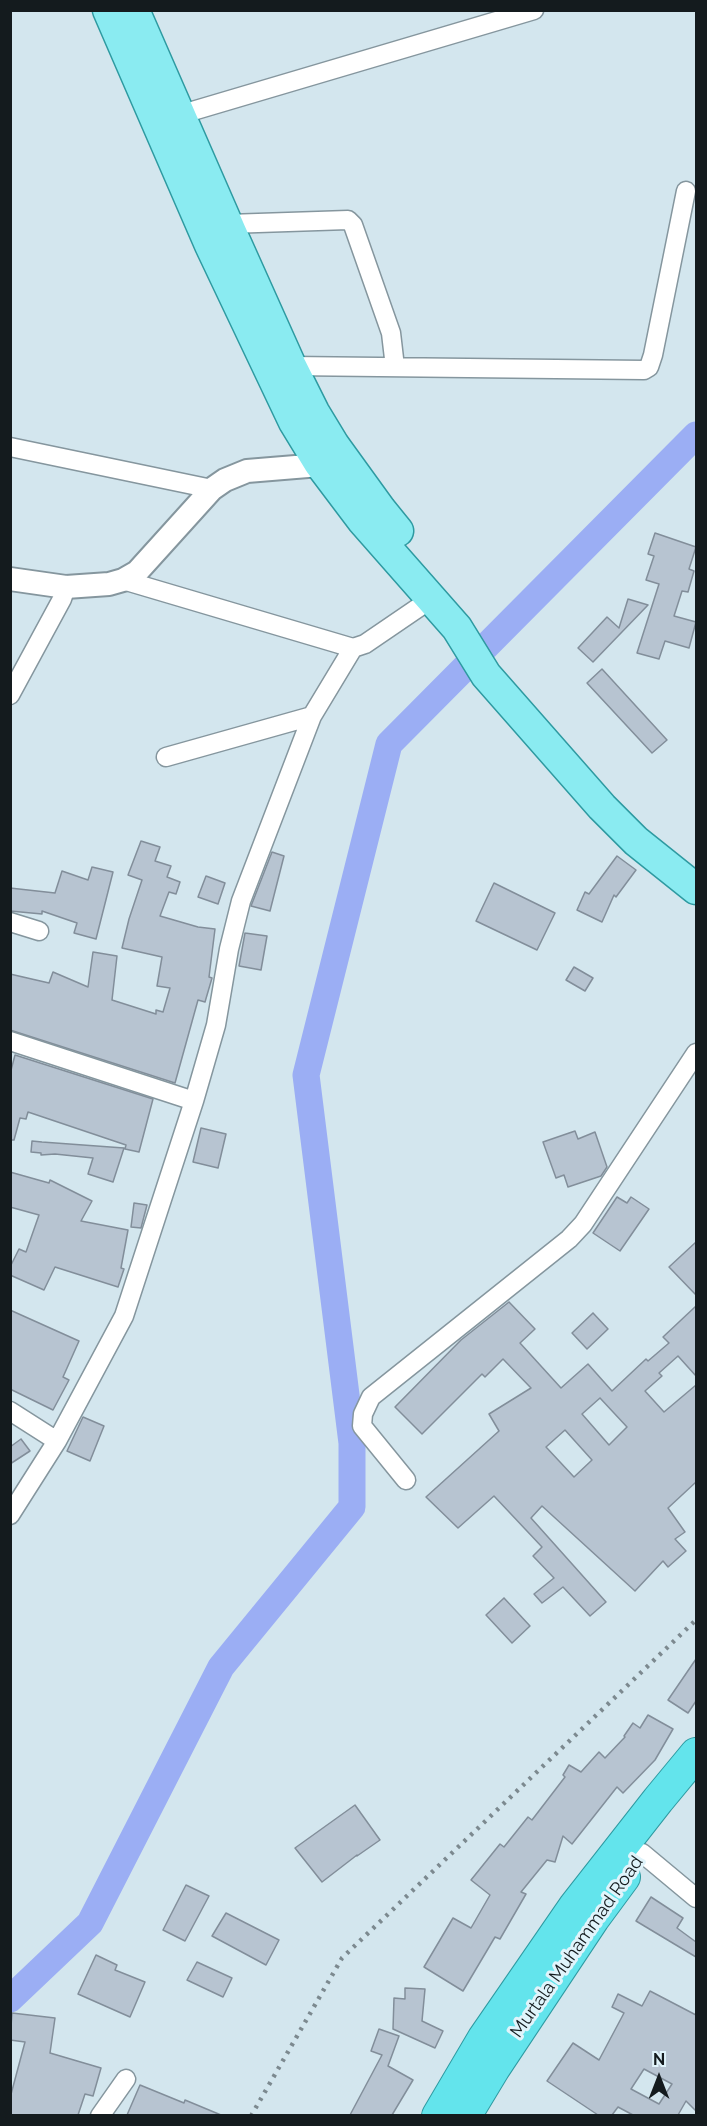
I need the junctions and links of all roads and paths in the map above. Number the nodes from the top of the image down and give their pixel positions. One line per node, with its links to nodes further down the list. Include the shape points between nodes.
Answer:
1 (108, 10): 10 (main road, via 210,245 294,422)
2 (134, 10): 4 (main road)
3 (534, 10): 4 (street)
4 (179, 115): 6 (main road)
5 (686, 191): 8 (street, via 649,367)
6 (228, 224): 7 (main road); 8 (street, via 348,220 391,333)
7 (291, 366): 8 (street); 10 (main road, via 314,412)
8 (395, 367)
9 (10, 447): 11 (street)
10 (333, 464): 11 (street, via 247,471); 15 (main road, via 362,520); 16 (main road, via 381,510)
11 (212, 489): 13 (street, via 137,572)
12 (10, 579): 14 (street)
13 (123, 580): 14 (street); 17 (street)
14 (66, 587): 19 (street)
15 (431, 599): 16 (main road); 17 (street, via 366,644)
16 (465, 622): 18 (main road)
17 (353, 648): 20 (street)
18 (493, 669): 22 (main road, via 616,795); 23 (main road, via 602,807 636,841)
19 (10, 695)
20 (312, 716): 21 (street); 28 (street, via 241,902 216,1025)
21 (166, 757)
22 (696, 865)
23 (696, 889)
24 (10, 922): 25 (street)
25 (39, 931)
26 (10, 1041): 28 (street)
27 (696, 1053): 31 (street, via 570,1239 371,1397 362,1426)
28 (194, 1101): 30 (street, via 124,1316)
29 (10, 1411): 30 (street)
30 (57, 1441): 32 (street)
31 (406, 1480)
32 (10, 1515)
33 (696, 1754): 37 (highway, Murtala Muhammad Road, via 658,1800)
34 (696, 1783): 35 (highway, Murtala Muhammad Road)
35 (642, 1853): 36 (street); 37 (highway, Murtala Muhammad Road)
36 (696, 1898)
37 (584, 1913): 38 (highway, via 531,2006); 41 (highway, Murtala Muhammad Road, via 484,2038); 43 (highway, Murtala Muhammad Road)
38 (481, 2076): 42 (highway); 43 (highway, Murtala Muhammad Road)
39 (126, 2079): 40 (street)
40 (99, 2115)
41 (438, 2115)
42 (452, 2115)
43 (464, 2115)

